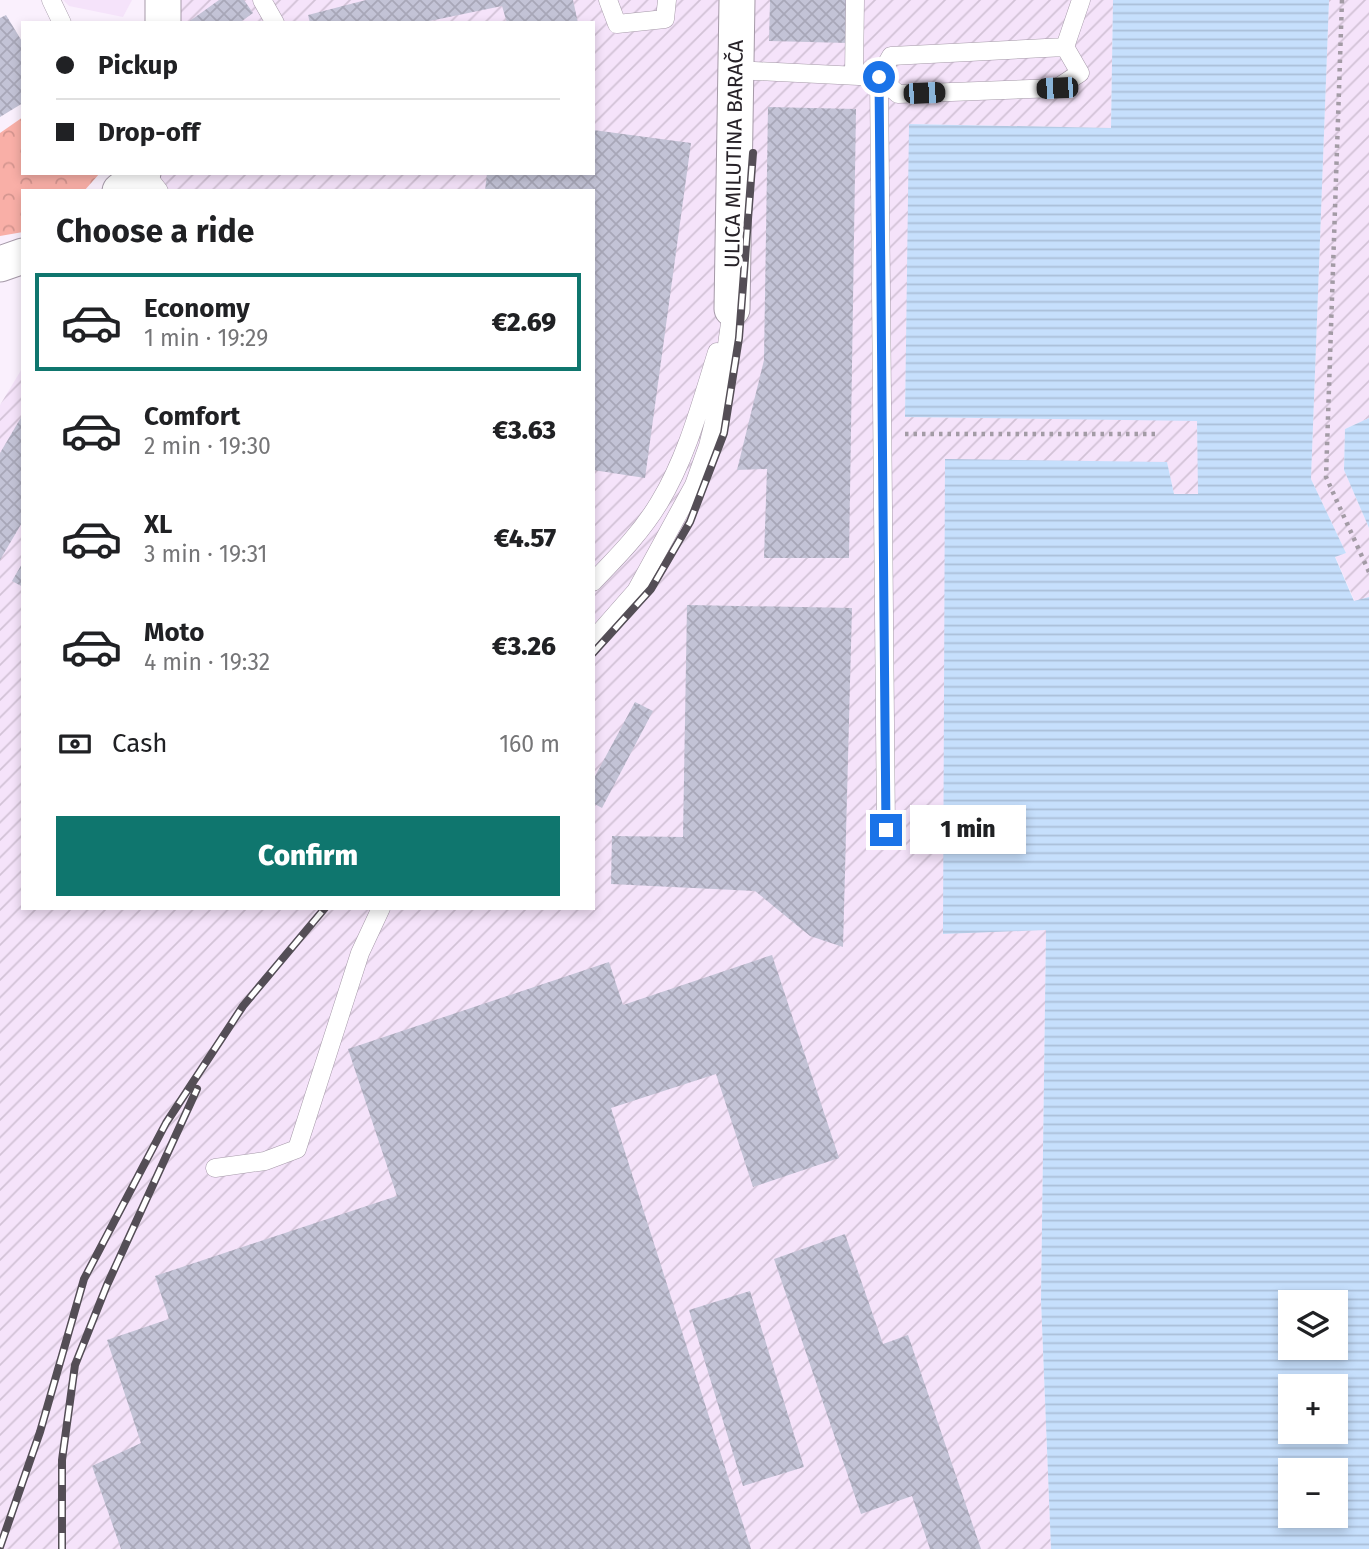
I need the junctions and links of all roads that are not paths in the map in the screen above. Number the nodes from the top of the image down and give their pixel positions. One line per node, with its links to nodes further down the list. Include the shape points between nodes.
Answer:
1 (51, 0): 9 (lane)
2 (163, 0): 10 (street)
3 (262, 0): 11 (lane)
4 (608, 0): 5 (lane, via 617,24 665,19)
5 (667, 0)
6 (737, 0): 13 (street, ULICA MILUTINA BARAČA)
7 (855, 0): 14 (lane)
8 (1081, 0): 12 (lane)
9 (61, 21)
10 (163, 21)
11 (274, 21)
12 (1065, 47): 15 (lane, via 891,56); 15 (lane, via 1080,73 1057,88 898,94)
13 (735, 70): 14 (lane); 22 (street, ULICA MILUTINA BARAČA)
14 (854, 75): 15 (lane)
15 (879, 77): 25 (lane)
16 (141, 175): 18 (street)
17 (146, 175): 19 (lane)
18 (123, 189)
19 (157, 189)
20 (21, 257): 21 (street)
21 (0, 264)
22 (732, 309): 23 (lane, via 677,468 659,504); 24 (lane, via 719,402 694,485 636,591)
23 (595, 580)
24 (595, 638)
25 (886, 830)
26 (380, 910): 27 (lane, via 360,953 297,1149 265,1161)
27 (215, 1168)

